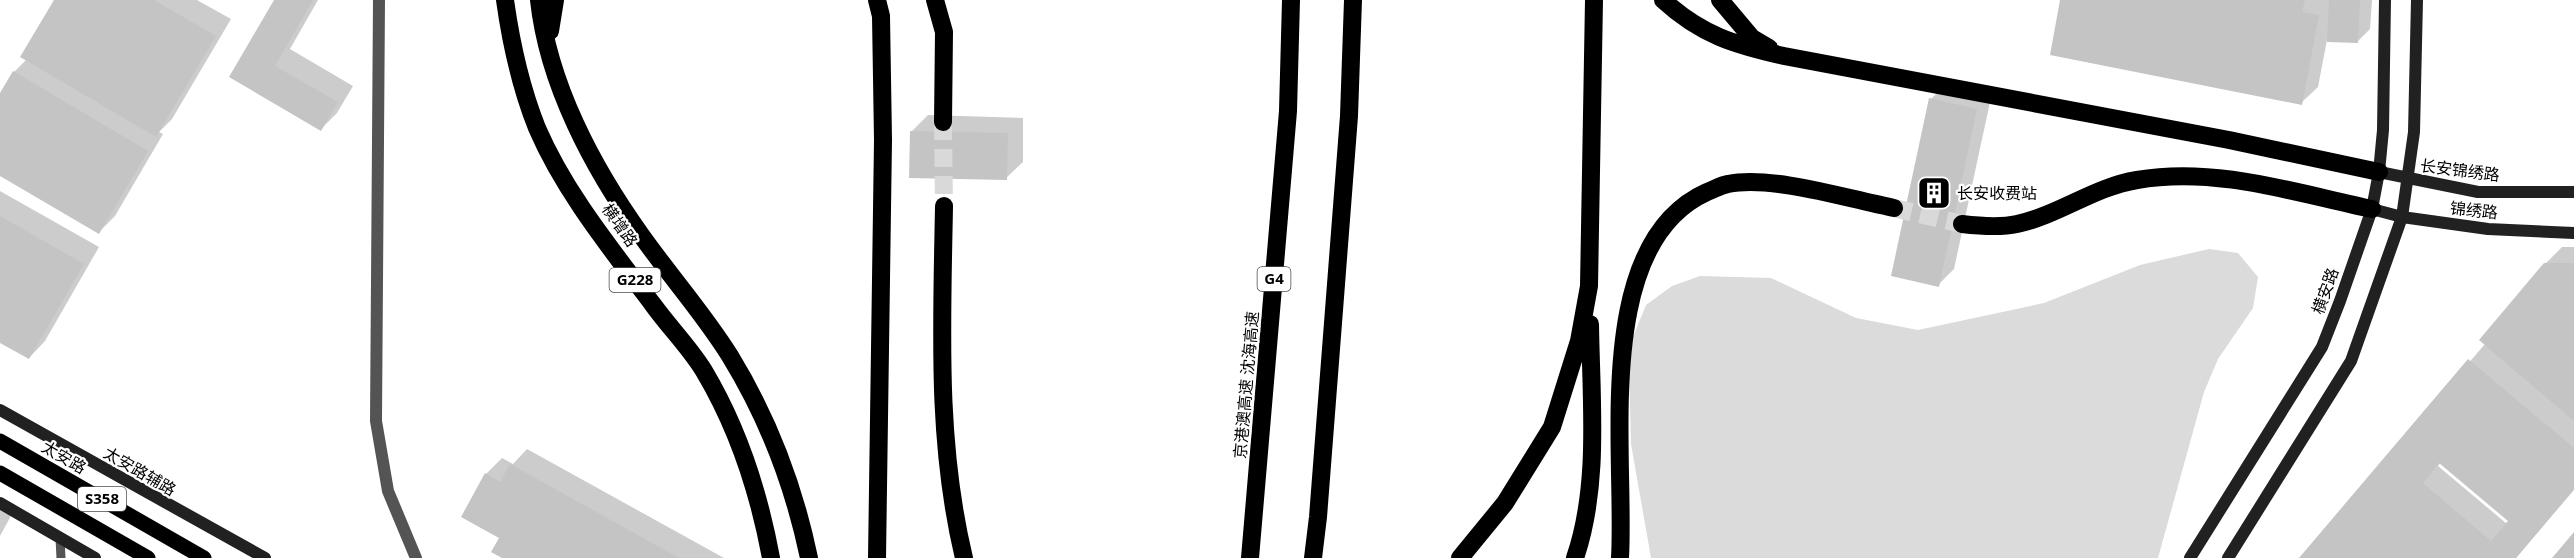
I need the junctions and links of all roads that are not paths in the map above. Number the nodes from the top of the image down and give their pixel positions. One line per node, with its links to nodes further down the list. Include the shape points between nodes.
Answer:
1 (379, 0): 41 (street, via 376,421 388,491)
2 (505, 0): 42 (highway, 横增路 / G228, via 518,69 537,128 567,184 703,369 729,420 755,488)
3 (539, 0): 16 (highway, 横增路 / G228)
4 (555, 0): 16 (highway)
5 (877, 0): 44 (highway, via 881,16 883,140)
6 (935, 0): 15 (highway)
7 (950, 0): 15 (highway)
8 (1291, 0): 46 (highway, 京港澳高速 沈海高速 / G4, via 1288,111)
9 (1353, 0): 47 (highway, via 1349,116)
10 (1594, 0): 28 (highway)
11 (1663, 0): 17 (highway, via 1704,31 1732,44)
12 (1720, 0): 17 (highway, via 1752,38)
13 (2385, 0): 19 (main road, 横安路)
14 (2417, 0): 20 (main road)
15 (944, 32): 18 (highway)
16 (548, 47): 43 (highway, 横增路 / G228, via 568,107 597,164 639,233 728,354 759,406 786,475)
17 (1784, 57): 19 (highway)
18 (943, 122)
19 (2379, 172): 20 (main road, 长安锦绣路); 24 (main road, 横安路)
20 (2409, 180): 21 (main road, 长安锦绣路, via 2478,192); 25 (main road)
21 (2574, 192)
22 (944, 206): 45 (highway, via 943,416 948,475)
23 (1894, 208): 49 (highway, via 1760,182 1727,184 1690,200 1662,225 1643,258 1630,297 1621,363)
24 (2372, 209): 25 (main road, 锦绣路); 26 (highway, via 2237,180 2188,177 2137,180 2103,189 2054,212 2016,224); 35 (main road, 横安路, via 2322,347)
25 (2402, 217): 27 (main road, 锦绣路, via 2488,229); 50 (main road, via 2351,361)
26 (1962, 224)
27 (2574, 233)
28 (1589, 286): 34 (highway, via 1591,460); 48 (highway, via 1579,341 1552,427 1505,503)
29 (0, 410): 40 (main road, 太安路辅路)
30 (0, 441): 39 (main road, 太安路 / S358)
31 (0, 473): 38 (main road, S358)
32 (0, 503): 33 (main road)
33 (60, 538): 36 (lane); 37 (main road)
34 (1578, 554)
35 (2195, 556)
36 (61, 558)
37 (95, 558)
38 (148, 558)
39 (204, 558)
40 (265, 558)
41 (416, 558)
42 (771, 558)
43 (809, 558)
44 (878, 558)
45 (964, 558)
46 (1250, 558)
47 (1313, 558)
48 (1460, 558)
49 (1620, 558)
50 (2228, 558)

